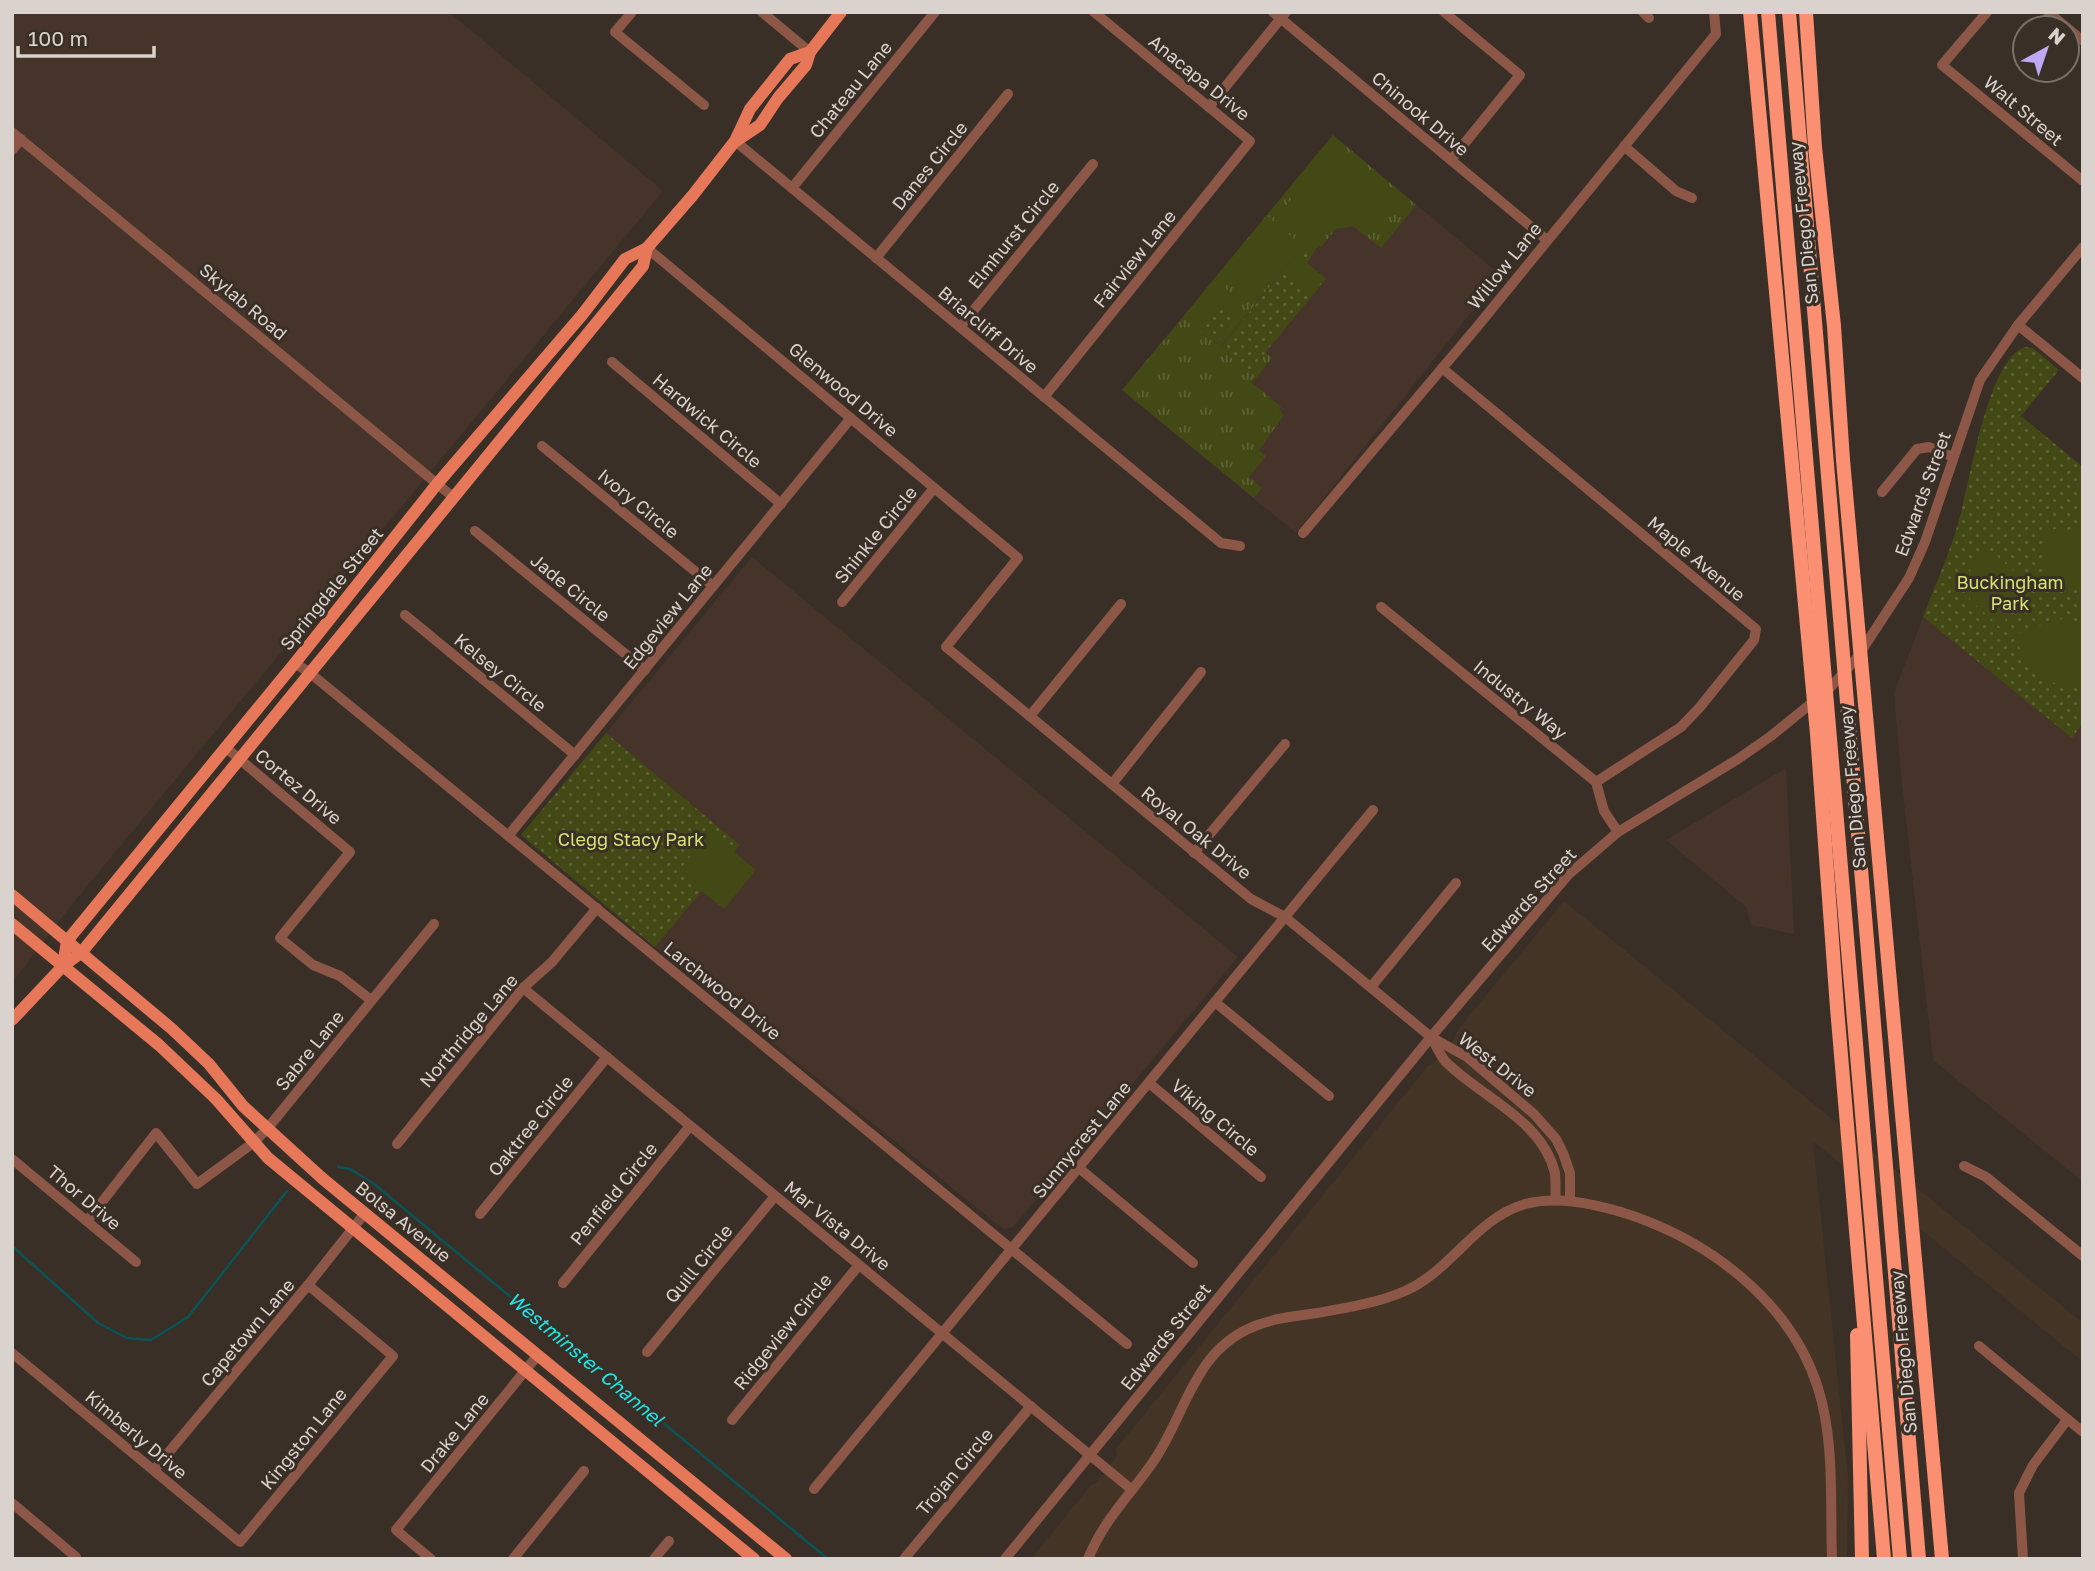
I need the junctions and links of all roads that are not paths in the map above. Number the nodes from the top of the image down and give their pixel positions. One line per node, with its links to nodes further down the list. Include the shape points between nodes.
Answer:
1 (632, 12): 18 (street, via 615,32)
2 (762, 12): 16 (street)
3 (841, 12): 16 (main road, Springdale Street)
4 (935, 12): 29 (street, Chateau Lane)
5 (1094, 12): 19 (street, Anacapa Drive)
6 (1444, 12): 26 (street, via 1520,75)
7 (1714, 12): 24 (street, Willow Lane, via 1716,34)
8 (1750, 12): 94 (highway, San Diego Freeway, via 1817,734 1837,1007)
9 (1768, 12): 94 (highway)
10 (1789, 12): 151 (highway)
11 (1807, 12): 152 (highway, San Diego Freeway, via 1815,147)
12 (1987, 12): 28 (street, Walt Street, via 1942,65)
13 (2048, 12): 15 (street)
14 (1280, 15): 19 (street); 26 (street, Chinook Drive)
15 (2083, 41)
16 (810, 52): 22 (main road, Springdale Street, via 790,59 750,109)
17 (1008, 94): 34 (street, Danes Circle)
18 (704, 105)
19 (1209, 107): 23 (street, Anacapa Drive)
20 (12, 132): 21 (street, Skylab Road)
21 (21, 139): 25 (street); 46 (street, Skylab Road)
22 (735, 141): 29 (street, Briarcliff Drive); 33 (main road, Springdale Street)
23 (1250, 141): 42 (street, Fairview Lane)
24 (1624, 146): 30 (street, via 1676,191); 31 (street, Willow Lane)
25 (12, 150)
26 (1451, 160): 31 (street, Chinook Drive)
27 (1093, 164): 38 (street, Elmhurst Circle)
28 (2083, 181)
29 (792, 188): 34 (street, Briarcliff Drive)
30 (1692, 198)
31 (1547, 240): 40 (street, Willow Lane)
32 (2083, 247): 37 (street, Edwards Street)
33 (647, 248): 35 (main road, Springdale Street, via 625,259); 36 (main road, Springdale Street, via 643,266); 43 (street, Glenwood Drive)
34 (876, 258): 38 (street, Briarcliff Drive)
35 (611, 276): 36 (main road, via 612,292); 46 (main road, Springdale Street)
36 (617, 296): 49 (main road, Springdale Street)
37 (2018, 325): 41 (street); 45 (street, Edwards Street, via 1980,380)
38 (960, 327): 42 (street, Briarcliff Drive)
39 (612, 362): 50 (street, Hardwick Circle)
40 (1442, 368): 52 (street, Willow Lane); 69 (street, Maple Avenue, via 1756,629 1754,640 1681,727)
41 (2083, 378)
42 (1044, 397): 53 (street, Briarcliff Drive, via 1221,543)
43 (851, 418): 47 (street, Glenwood Drive); 50 (street, Edgeview Lane)
44 (542, 446): 54 (street, Ivory Circle)
45 (1953, 457): 48 (street, via 1929,447 1917,449); 72 (street, Edwards Street, via 1909,578 1856,659 1829,689 1771,736)
46 (437, 484): 49 (street, Skylab Road); 60 (main road, Springdale Street)
47 (934, 488): 55 (street, Shinkle Circle); 59 (street, Glenwood Drive, via 1018,558)
48 (1882, 492)
49 (453, 497): 63 (main road, Springdale Street)
50 (781, 504): 54 (street, Edgeview Lane)
51 (475, 531): 61 (street, Jade Circle)
52 (1303, 533)
53 (1240, 547)
54 (713, 586): 61 (street, Edgeview Lane)
55 (842, 602)
56 (1121, 604): 64 (street)
57 (1381, 607): 69 (street, Industry Way)
58 (405, 615): 67 (street, Kelsey Circle)
59 (946, 647): 64 (street, Royal Oak Drive)
60 (295, 663): 63 (street, Larchwood Drive); 66 (main road, Springdale Street)
61 (645, 670): 67 (street, Edgeview Lane)
62 (1201, 672): 70 (street)
63 (310, 673): 68 (main road, Springdale Street); 73 (street, Larchwood Drive)
64 (1030, 716): 70 (street, Royal Oak Drive)
65 (1285, 744): 74 (street)
66 (225, 747): 68 (street, Cortez Drive); 81 (main road, Springdale Street)
67 (575, 755): 73 (street, Edgeview Lane)
68 (239, 759): 82 (main road, Springdale Street); 86 (street, Cortez Drive, via 350,852 280,938 313,965 340,976)
69 (1596, 782): 72 (street, via 1604,811)
70 (1112, 784): 74 (street, Royal Oak Drive)
71 (1373, 810): 78 (street, Sunnycrest Lane)
72 (1618, 832): 89 (street, Edwards Street, via 1568,875)
73 (508, 836): 77 (street, Larchwood Drive)
74 (1194, 853): 78 (street, Royal Oak Drive, via 1251,899)
75 (1456, 883): 84 (street)
76 (12, 895): 81 (main road, Bolsa Avenue)
77 (597, 908): 85 (street, Northridge Lane, via 552,962); 109 (street, Larchwood Drive)
78 (1286, 917): 84 (street, Royal Oak Drive); 87 (street, Sunnycrest Lane)
79 (12, 924): 83 (main road, Bolsa Avenue)
80 (434, 924): 86 (street, Sabre Lane)
81 (67, 941): 82 (main road, Bolsa Avenue); 83 (main road)
82 (81, 953): 83 (main road, Springdale Street); 95 (main road, Bolsa Avenue, via 190,1046)
83 (63, 966): 88 (main road, Springdale Street); 96 (main road, Bolsa Avenue, via 159,1045 216,1099)
84 (1371, 987): 89 (street, Royal Oak Drive)
85 (523, 988): 90 (street, Mar Vista Drive); 97 (street, Northridge Lane)
86 (371, 1000): 95 (street, Sabre Lane)
87 (1215, 1002): 91 (street, Sunnycrest Lane); 92 (street)
88 (12, 1020)
89 (1431, 1037): 103 (street, West Drive, via 1444,1060 1538,1140 1555,1174); 104 (street, West Drive, via 1467,1057 1547,1127 1570,1173); 129 (street, Edwards Street)
90 (607, 1057): 93 (street, Mar Vista Drive); 106 (street, Oaktree Circle)
91 (1149, 1083): 100 (street, Sunnycrest Lane); 101 (street, Viking Circle)
92 (1329, 1096)
93 (690, 1126): 102 (street, Mar Vista Drive); 115 (street, Penfield Circle)
94 (1856, 1128): 114 (highway, San Diego Freeway, via 1854,1203); 117 (highway, via 1869,1200)
95 (267, 1129): 96 (street, Sabre Lane); 105 (main road, Bolsa Avenue)
96 (253, 1143): 107 (street, Sabre Lane, via 197,1184 156,1133); 108 (main road, Bolsa Avenue)
97 (397, 1144)
98 (12, 1159): 107 (street, Thor Drive)
99 (1964, 1166): 110 (street, via 1986,1177)
100 (1079, 1168): 109 (street, Sunnycrest Lane); 112 (street)
101 (1261, 1177)
102 (775, 1196): 113 (street, Mar Vista Drive); 121 (street, Quill Circle)
103 (1556, 1200): 104 (street); 134 (street, via 1501,1214 1446,1264 1406,1291 1273,1320 1236,1335 1202,1368 1160,1452)
104 (1570, 1201): 147 (street, via 1634,1216 1698,1246 1755,1289 1786,1325 1811,1366 1826,1425)
105 (365, 1213): 108 (street, Capetown Lane); 123 (main road, Bolsa Avenue)
106 (480, 1214)
107 (87, 1221): 111 (street, Thor Drive)
108 (353, 1228): 116 (street, Capetown Lane); 124 (main road, Bolsa Avenue)
109 (1011, 1250): 118 (street, Sunnycrest Lane); 119 (street, Larchwood Drive)
110 (2083, 1256)
111 (136, 1262)
112 (1193, 1263)
113 (859, 1265): 118 (street, Mar Vista Drive); 126 (street, Ridgeview Circle)
114 (1859, 1274): 131 (highway, San Diego Freeway); 148 (highway, via 1856,1348)
115 (563, 1283)
116 (308, 1285): 130 (street, Capetown Lane); 137 (street, Kingston Lane, via 393,1356)
117 (1878, 1311): 131 (highway); 150 (highway)
118 (942, 1334): 125 (street, Mar Vista Drive); 133 (street, Sunnycrest Lane)
119 (1126, 1344)
120 (1979, 1346): 127 (street)
121 (648, 1352)
122 (12, 1353): 130 (street, Kimberly Drive)
123 (537, 1356): 124 (street, Drake Lane); 143 (main road, Bolsa Avenue)
124 (526, 1371): 139 (street, Drake Lane, via 396,1530); 142 (main road, Bolsa Avenue)
125 (1031, 1406): 129 (street, Mar Vista Drive); 144 (street, Trojan Circle)
126 (732, 1420)
127 (2067, 1420): 128 (street); 153 (street, via 2033,1465 2019,1493)
128 (2083, 1432)
129 (1090, 1455): 134 (street, Mar Vista Drive); 145 (street, Edwards Street)
130 (154, 1470): 137 (street, Kimberly Drive)
131 (1876, 1470): 149 (highway, San Diego Freeway)
132 (584, 1471): 140 (street)
133 (814, 1489)
134 (1131, 1489): 146 (street, via 1106,1521)
135 (12, 1503): 138 (street)
136 (669, 1541): 141 (street)
137 (240, 1542)
138 (76, 1557)
139 (431, 1559)
140 (513, 1559)
141 (654, 1559)
142 (754, 1559)
143 (786, 1559)
144 (904, 1559)
145 (1005, 1559)
146 (1088, 1559)
147 (1832, 1559)
148 (1862, 1559)
149 (1884, 1559)
150 (1899, 1559)
151 (1919, 1559)
152 (1942, 1559)
153 (2022, 1559)

